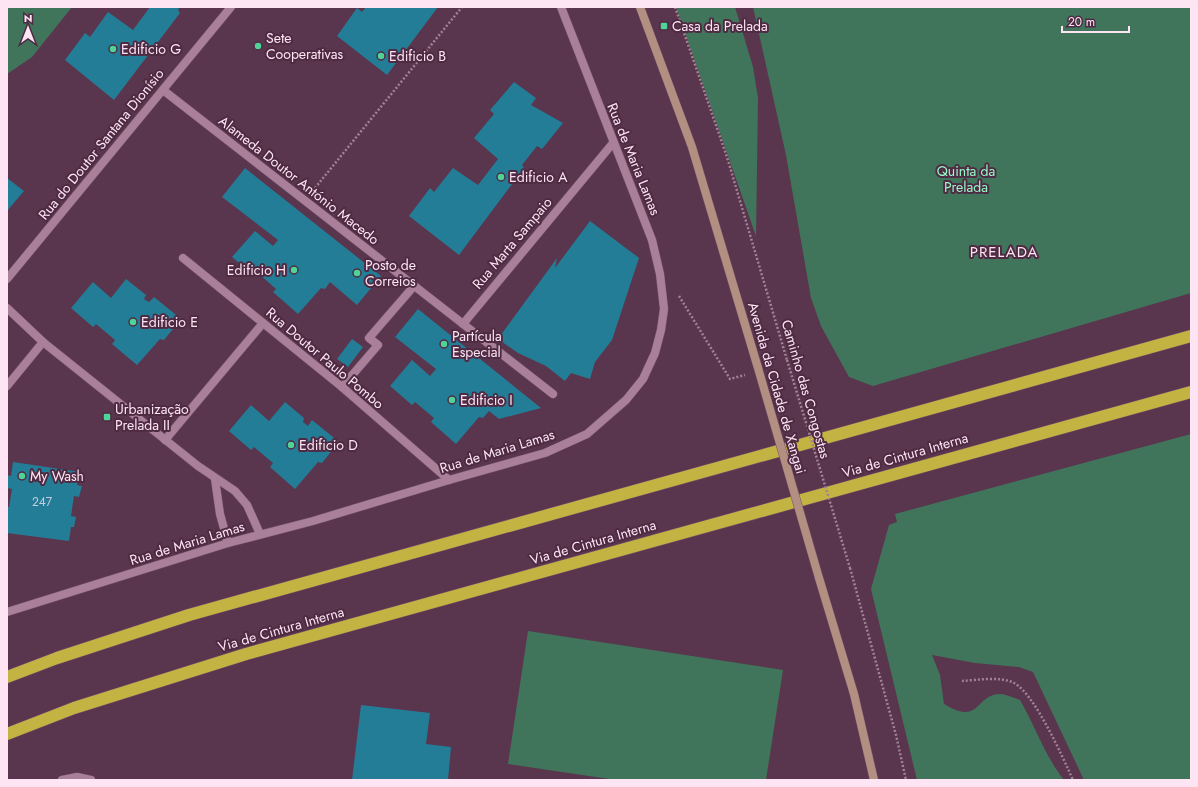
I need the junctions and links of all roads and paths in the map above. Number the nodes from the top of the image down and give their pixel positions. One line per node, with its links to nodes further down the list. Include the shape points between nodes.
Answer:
1 (231, 7): 6 (street, Rua do Doutor Santana Dionísio)
2 (462, 7): 8 (path)
3 (561, 7): 7 (street, Rua de Maria Lamas)
4 (640, 7): 34 (main road, Avenida da Cidade de Xangai, bridge, via 692,147 854,694)
5 (675, 7): 35 (path, Caminho das Congostas, bridge, via 727,157 850,568)
6 (163, 90): 8 (street, Alameda Doutor António Macedo); 10 (street, Rua do Doutor Santana Dionísio)
7 (613, 143): 15 (street, Rua Marta Sampaio); 25 (street, Rua de Maria Lamas, via 652,240 660,274 664,309 661,330 655,353 643,379 626,400 587,434 545,453)
8 (304, 201): 11 (street, Alameda Doutor António Macedo)
9 (183, 258): 14 (street, Rua Doutor Paulo Pombo)
10 (7, 279)
11 (414, 286): 15 (street, Alameda Doutor António Macedo); 20 (street, via 369,338 378,345)
12 (676, 291): 18 (path)
13 (7, 308): 17 (street)
14 (263, 323): 20 (street, Rua Doutor Paulo Pombo); 23 (street)
15 (463, 324): 22 (street, Alameda Doutor António Macedo)
16 (1191, 336): 29 (highway, via 189,615)
17 (43, 342): 19 (street); 23 (street)
18 (725, 372)
19 (7, 386)
20 (342, 387): 25 (street, Rua Doutor Paulo Pombo)
21 (1191, 392): 31 (highway, Via de Cintura Interna, via 246,654 74,708)
22 (553, 394)
23 (165, 440): 24 (street)
24 (215, 479): 26 (street, via 235,491 247,505); 27 (street, via 220,514)
25 (449, 480): 26 (street, Rua de Maria Lamas, via 313,521)
26 (260, 534): 27 (street, Rua de Maria Lamas)
27 (228, 543): 28 (street, Rua de Maria Lamas)
28 (7, 612)
29 (7, 677)
30 (962, 680): 36 (path, via 992,679 1014,683 1020,688 1031,698)
31 (7, 734)
32 (62, 780): 33 (street, via 77,777)
33 (91, 780)
34 (874, 780)
35 (906, 780)
36 (1073, 780)

